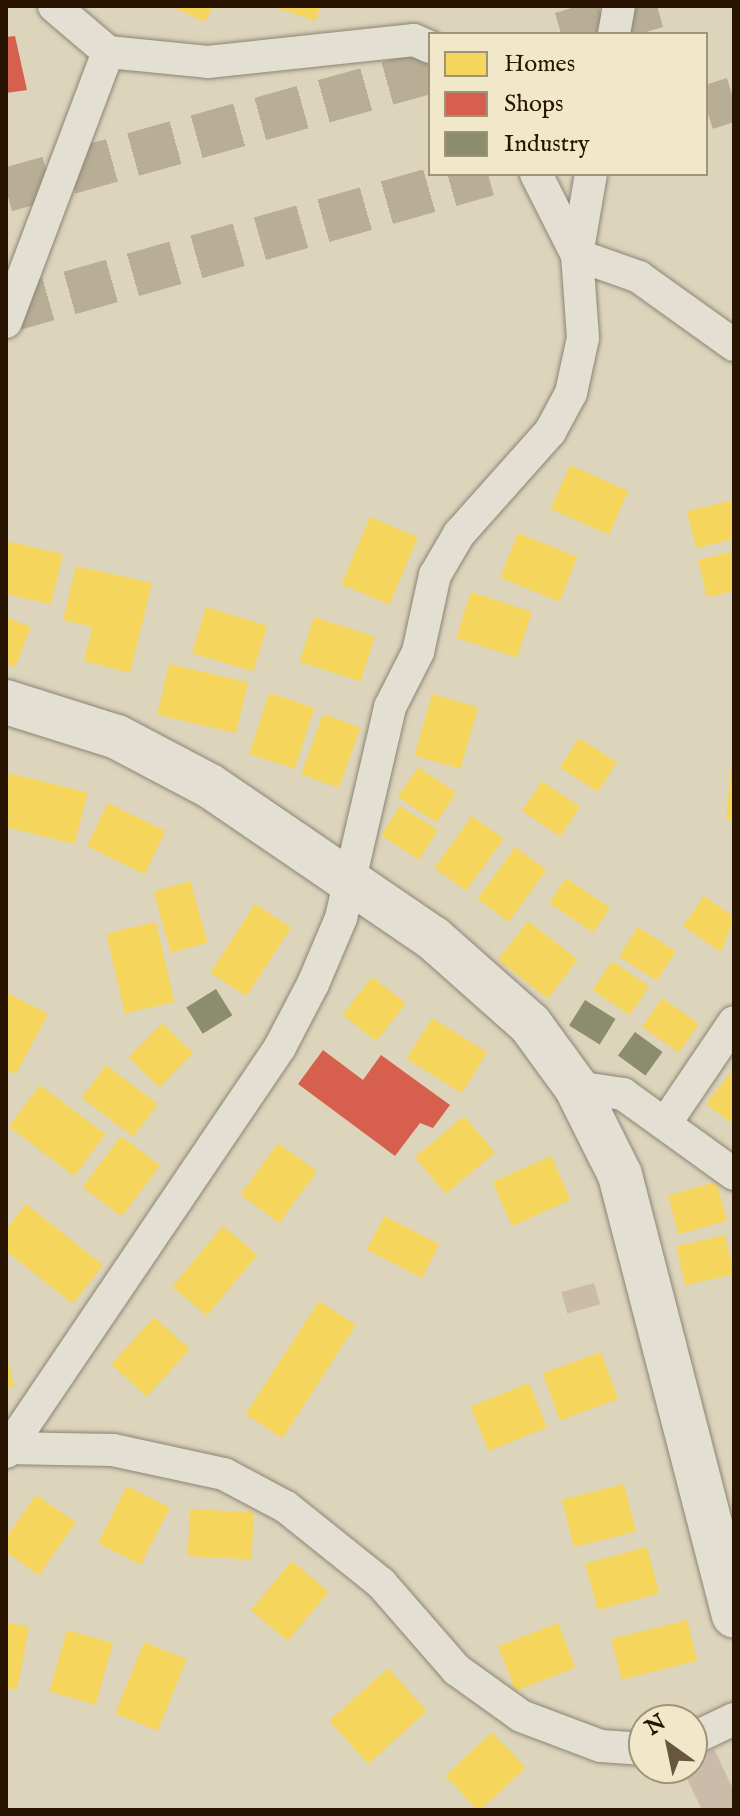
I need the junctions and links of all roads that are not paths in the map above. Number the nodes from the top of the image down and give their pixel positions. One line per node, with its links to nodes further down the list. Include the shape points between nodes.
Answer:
1 (54, 6): 5 (street)
2 (619, 6): 3 (street)
3 (614, 32)
4 (428, 46): 5 (street, via 414,40 208,62)
5 (108, 52): 9 (street)
6 (537, 176): 8 (street)
7 (591, 176): 8 (street)
8 (577, 255): 10 (street, via 639,277); 12 (street, via 583,338 571,393 550,432 459,534 435,575 418,652 390,707)
9 (6, 322)
10 (734, 345)
11 (6, 702): 12 (street, via 117,737 210,786)
12 (347, 885): 14 (street, via 489,981); 17 (street, via 341,918 280,1047)
13 (734, 1022): 15 (street)
14 (576, 1087): 15 (street, via 623,1094); 18 (street, via 620,1175)
15 (665, 1124): 16 (street)
16 (734, 1174)
17 (7, 1449): 21 (street, via 113,1450 224,1474 286,1507 381,1583 457,1670 521,1716 601,1746)
18 (734, 1616)
19 (734, 1719): 20 (street)
20 (708, 1731)
21 (628, 1748)

